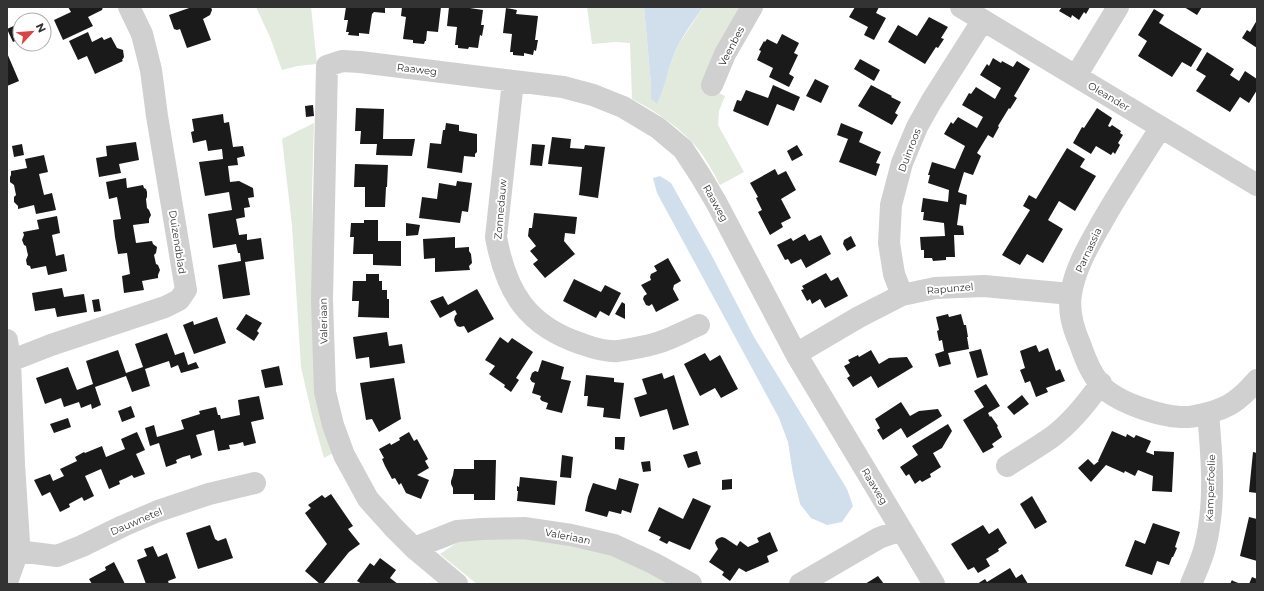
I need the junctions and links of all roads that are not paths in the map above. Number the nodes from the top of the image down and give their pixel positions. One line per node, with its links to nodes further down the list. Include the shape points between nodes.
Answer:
1 (128, 7): 15 (street, Duizendblad, via 142,34 151,70 186,290 179,300 165,307 51,345)
2 (752, 7): 9 (street, Veenbes, via 725,54)
3 (961, 7): 5 (street, Oleander)
4 (1118, 7): 7 (street)
5 (983, 20): 7 (street, Oleander); 13 (street, Duinroos, via 931,102 902,163 891,205 889,243 894,274)
6 (327, 66): 8 (street, Raaweg, via 342,62 360,62); 23 (street, Valeriaan, via 322,299 325,392 344,455 368,499)
7 (1076, 76): 10 (street, Oleander)
8 (513, 81): 14 (street, Zonnedauw, via 496,237 507,280 521,304 535,320 569,340 616,351 658,343); 16 (street, Raaweg, via 563,86 593,95 623,107 658,128 683,149 716,202)
9 (712, 85)
10 (1162, 127): 11 (street, Oleander); 12 (street, Parnassia, via 1089,244)
11 (1256, 183)
12 (1071, 294): 13 (street, Rapunzel, via 984,286 935,288); 18 (street, Parnassia, via 1070,314 1075,333 1092,373)
13 (902, 295): 16 (street, Rapunzel)
14 (699, 325)
15 (8, 351): 24 (street)
16 (796, 354): 22 (street, Raaweg)
17 (1257, 380): 19 (street, Parnassia, via 1246,393 1226,407)
18 (1101, 383): 19 (street, Parnassia, via 1126,402 1154,412 1182,417); 20 (street, via 1088,402 1052,437)
19 (1208, 413): 30 (street, Kamperfoelie, via 1212,463 1211,514 1205,548)
20 (1007, 466)
21 (255, 483): 24 (street, Dauwnetel, via 209,494 158,511 57,556)
22 (901, 530): 28 (street, via 879,538); 29 (street, Raaweg)
23 (414, 548): 26 (street, Valeriaan); 27 (street, Valeriaan, via 457,531 524,528 614,545)
24 (18, 551): 25 (street)
25 (7, 582)
26 (457, 584)
27 (691, 584)
28 (800, 584)
29 (934, 584)
30 (1191, 584)

